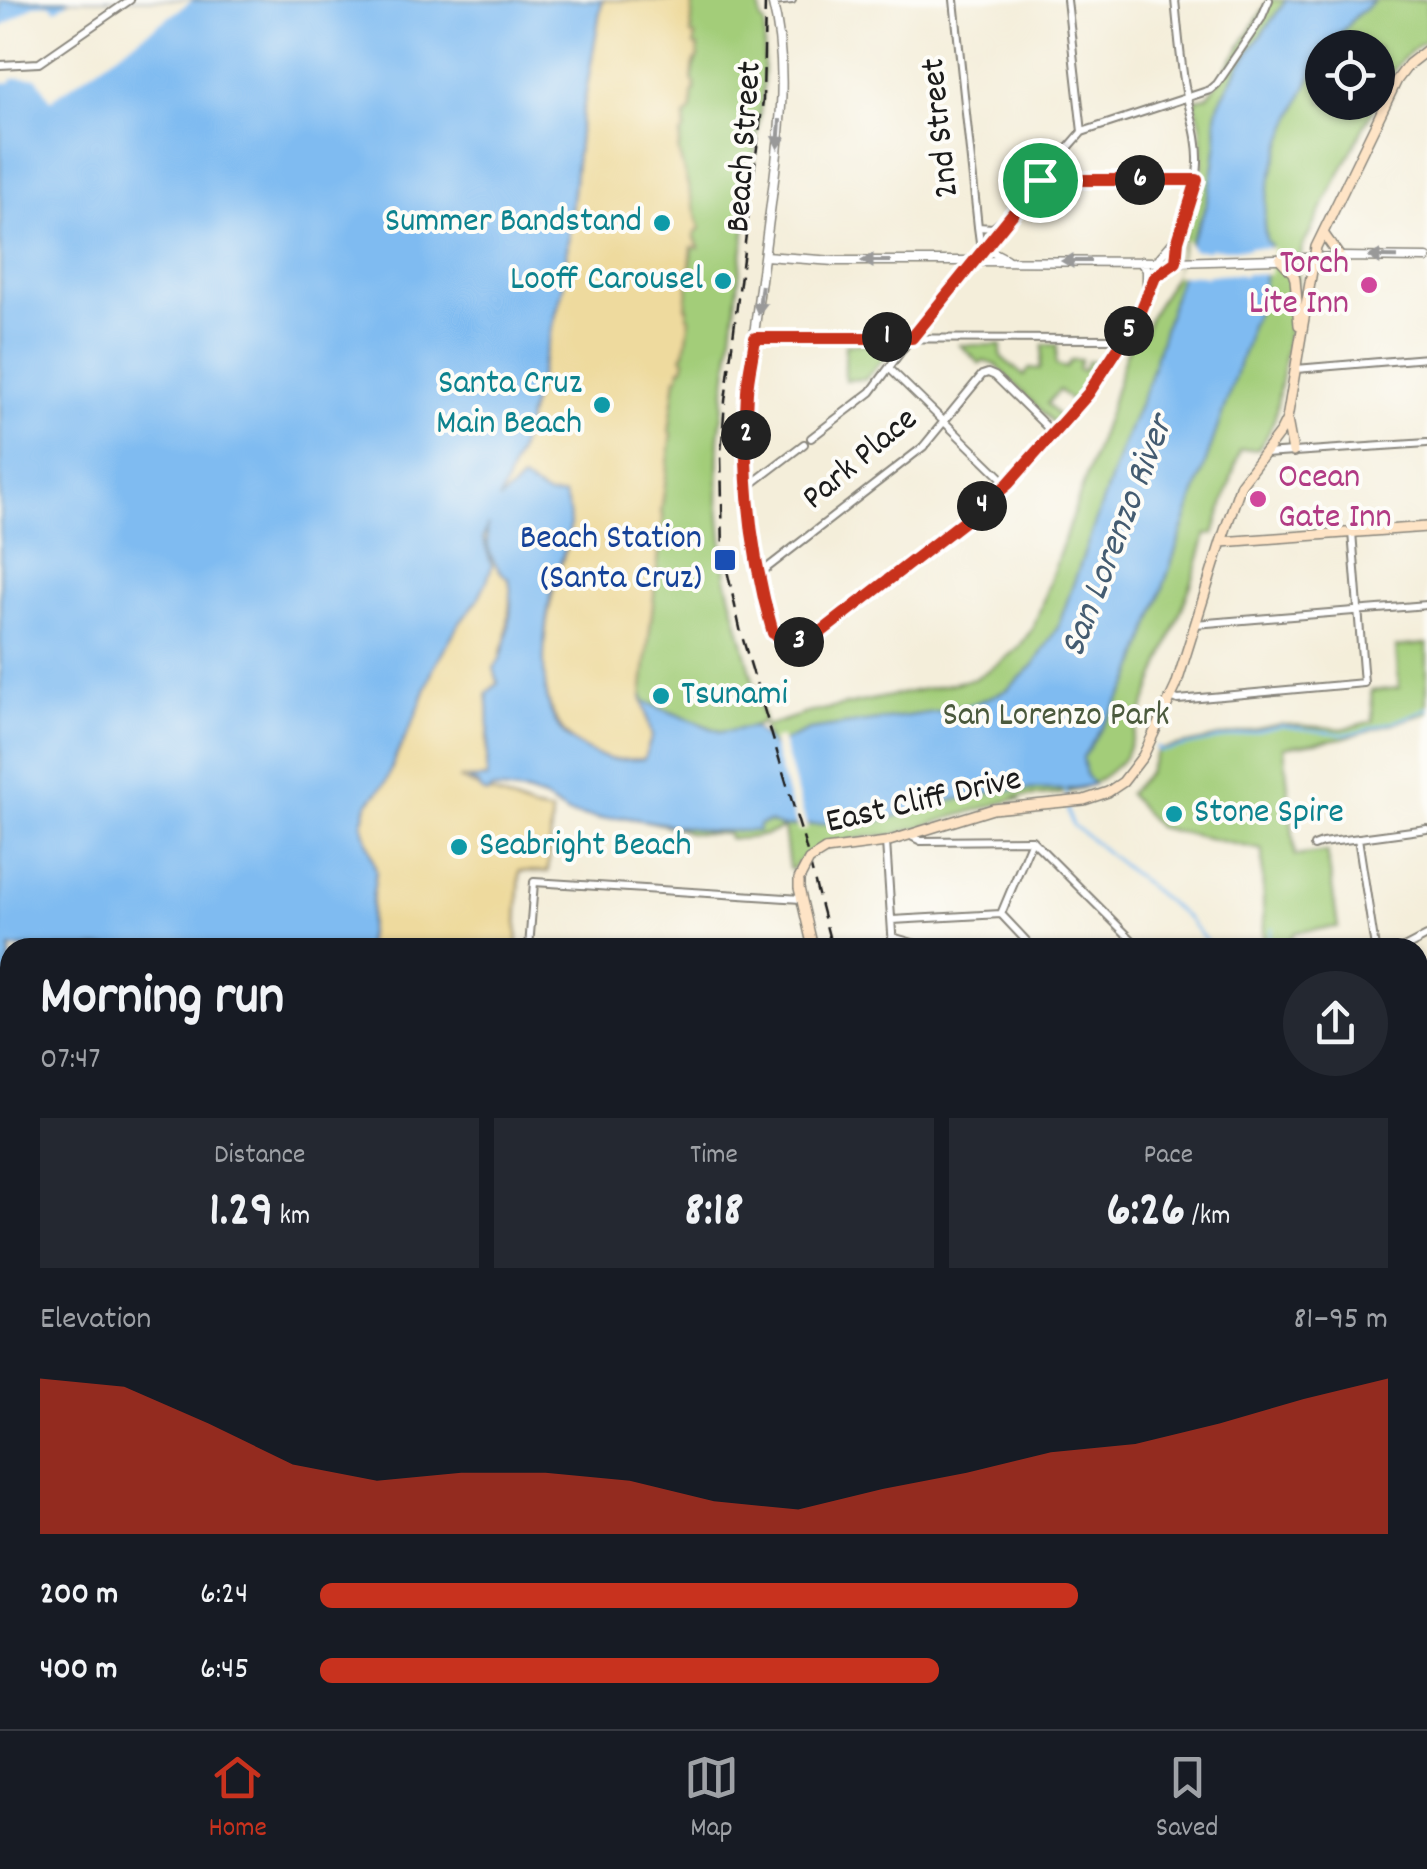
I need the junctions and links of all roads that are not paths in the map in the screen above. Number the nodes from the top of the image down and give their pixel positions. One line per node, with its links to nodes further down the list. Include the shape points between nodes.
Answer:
1 (130, 0): 9 (street, via 39,63)
2 (792, 0): 7 (street)
3 (954, 0): 15 (street, 2nd Street)
4 (1068, 0): 11 (street)
5 (1175, 0): 10 (street)
6 (1269, 0): 10 (street, via 1217,84)
7 (772, 1): 19 (street, Beach Street, one-way to 19, via 780,42 780,133)
8 (1427, 50): 17 (main road, via 1397,80)
9 (0, 65)
10 (1187, 97): 11 (street); 13 (street)
11 (1082, 132): 12 (street)
12 (1040, 180): 13 (street); 14 (street)
13 (1197, 180): 16 (street)
14 (1009, 216): 15 (street, via 993,228); 18 (street)
15 (978, 227): 18 (street, 2nd Street)
16 (1180, 233): 27 (street); 28 (street)
17 (1322, 233): 20 (main road); 21 (main road)
18 (985, 248): 24 (street); 25 (street)
19 (765, 256): 24 (street, one-way to 19); 31 (street, Beach Street, one-way to 31)
20 (1340, 257): 21 (street); 22 (street, one-way to 20)
21 (1313, 258): 23 (street); 30 (main road)
22 (1427, 258)
23 (1279, 260): 28 (street); 30 (main road, via 1295,279)
24 (974, 261): 25 (street); 32 (street)
25 (1010, 261): 26 (street, one-way to 25)
26 (1142, 261): 27 (street); 29 (street)
27 (1157, 261): 28 (street)
28 (1178, 262): 29 (street, via 1158,273)
29 (1147, 299): 33 (street)
30 (1300, 332): 36 (main road)
31 (755, 338): 32 (street); 43 (street, Beach Street)
32 (912, 338): 33 (street); 35 (street)
33 (1124, 338): 39 (street)
34 (1427, 358): 36 (street)
35 (890, 369): 38 (street); 43 (street, via 871,392)
36 (1296, 369): 37 (main road)
37 (1286, 419): 41 (main road); 42 (main road, East Cliff Drive)
38 (945, 422): 39 (street, Park Place, via 988,373); 44 (street); 48 (street, Park Place, via 923,447)
39 (1054, 434): 44 (street)
40 (1427, 443): 41 (street)
41 (1293, 452): 42 (street)
42 (1263, 454): 47 (main road, East Cliff Drive, via 1242,484)
43 (746, 484): 48 (street, Beach Street)
44 (1008, 484): 48 (street, Beach Street, via 816,636 792,643 773,633)
45 (1427, 527): 46 (main road)
46 (1352, 532): 47 (main road); 50 (street)
47 (1221, 542): 51 (main road, East Cliff Drive)
48 (757, 576)
49 (1427, 605): 50 (street)
50 (1358, 610): 51 (street); 52 (street, via 1364,684)
51 (1194, 624): 52 (main road, East Cliff Drive)
52 (1171, 697): 54 (main road, East Cliff Drive, via 1137,766 1108,792 993,809)
53 (1427, 829): 55 (street)
54 (915, 833): 56 (street, via 933,841); 57 (main road, East Cliff Drive)
55 (1358, 838): 58 (street); 68 (street)
56 (1032, 840): 60 (street); 67 (street)
57 (886, 842): 59 (main road, East Cliff Drive, bridge, via 825,850 809,860 799,880); 61 (street)
58 (1314, 846)
59 (802, 898): 63 (street, via 534,882); 64 (main road, East Cliff Drive)
60 (1001, 914): 61 (street); 66 (street)
61 (892, 920): 62 (street)
62 (892, 937): 65 (street)
63 (530, 938)
64 (812, 938)
65 (895, 938)
66 (1024, 938)
67 (1130, 938)
68 (1373, 938)

